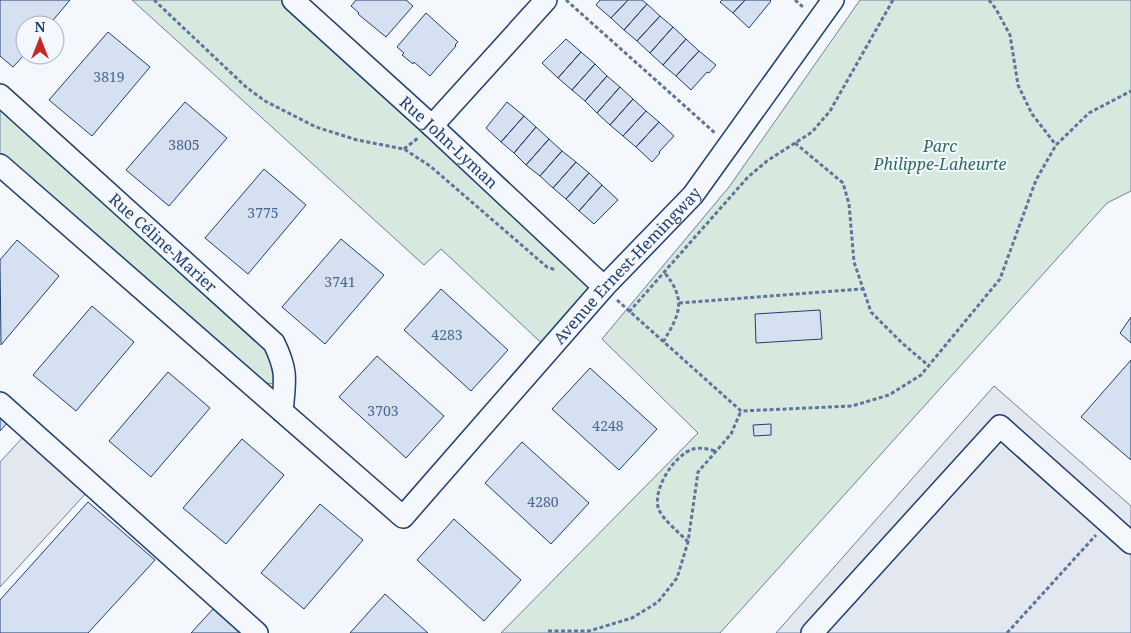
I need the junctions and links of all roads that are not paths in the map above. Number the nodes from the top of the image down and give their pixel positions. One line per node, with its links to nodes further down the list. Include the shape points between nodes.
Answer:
1 (293, 0): 5 (street, Rue John-Lyman)
2 (546, 0): 5 (street)
3 (833, 0): 7 (street, Avenue Ernest-Hemingway, via 693,195)
4 (0, 95): 9 (street, Rue Céline-Marier, via 274,343 283,360 285,375)
5 (432, 126): 7 (street, Rue John-Lyman)
6 (0, 165): 9 (street)
7 (604, 287): 9 (street, Avenue Ernest-Hemingway, via 403,517)
8 (0, 403): 11 (street)
9 (282, 411)
10 (1131, 543): 12 (street, via 1000,426)
11 (257, 633)
12 (812, 633)

